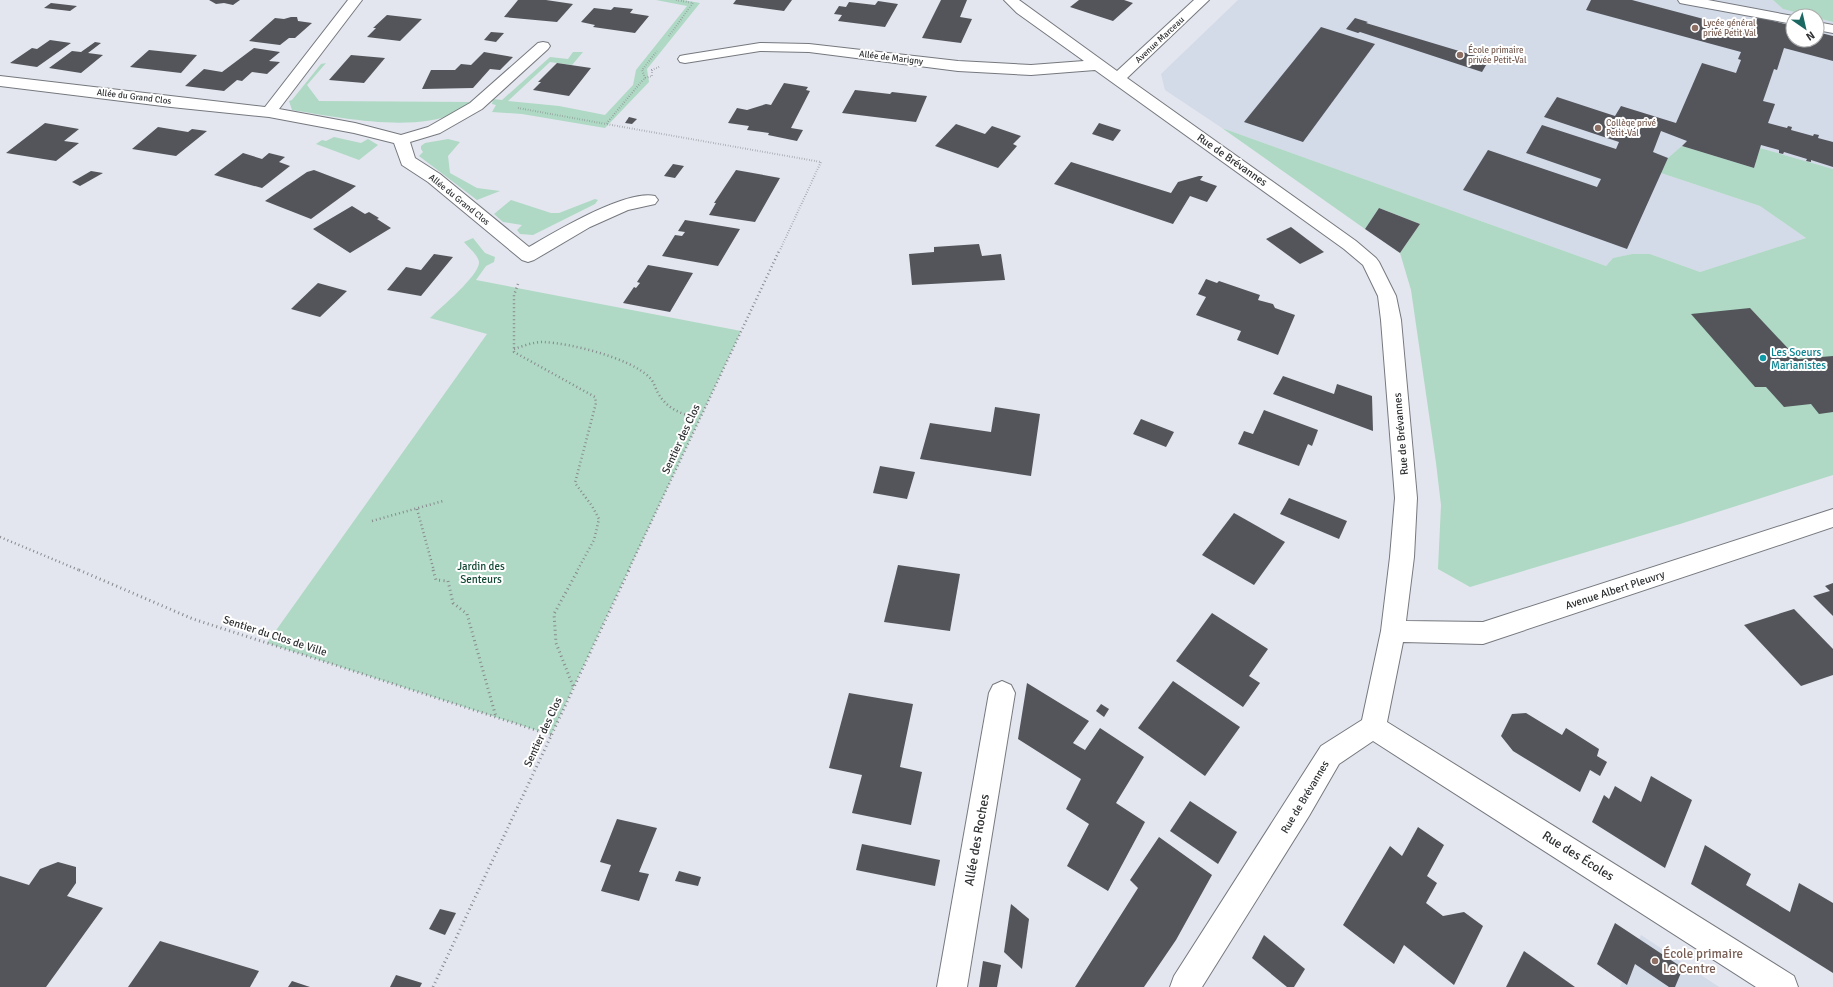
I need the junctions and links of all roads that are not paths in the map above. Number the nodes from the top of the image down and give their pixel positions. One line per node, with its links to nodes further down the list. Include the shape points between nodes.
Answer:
1 (355, 0): 11 (street)
2 (1011, 0): 8 (street, Rue de Brévannes)
3 (1202, 0): 9 (street, Avenue Marceau)
4 (1685, 0): 5 (street)
5 (1785, 19)
6 (543, 46): 12 (street, via 476,106 434,130)
7 (686, 59): 8 (street, Allée de Marigny, via 760,47 809,48 958,66 1031,70)
8 (1097, 65): 9 (street, Rue de Brévannes)
9 (1118, 80): 15 (street, Rue de Brévannes, via 1350,245 1370,262 1387,296 1406,498)
10 (0, 81): 11 (street, Allée du Grand Clos)
11 (269, 112): 12 (street, Allée du Grand Clos, via 355,128)
12 (401, 140): 13 (street, Allée du Grand Clos, via 408,161 434,178 528,256 584,223 623,206)
13 (648, 200)
14 (1833, 518): 15 (street, Avenue Albert Pleuvry, via 1483,633)
15 (1393, 631): 17 (street, Rue de Brévannes)
16 (1002, 693): 18 (street, Allée des Roches)
17 (1372, 727): 19 (street, Rue de Brévannes, via 1330,755); 20 (street, Rue des Écoles)
18 (952, 987)
19 (1185, 987)
20 (1783, 987)

